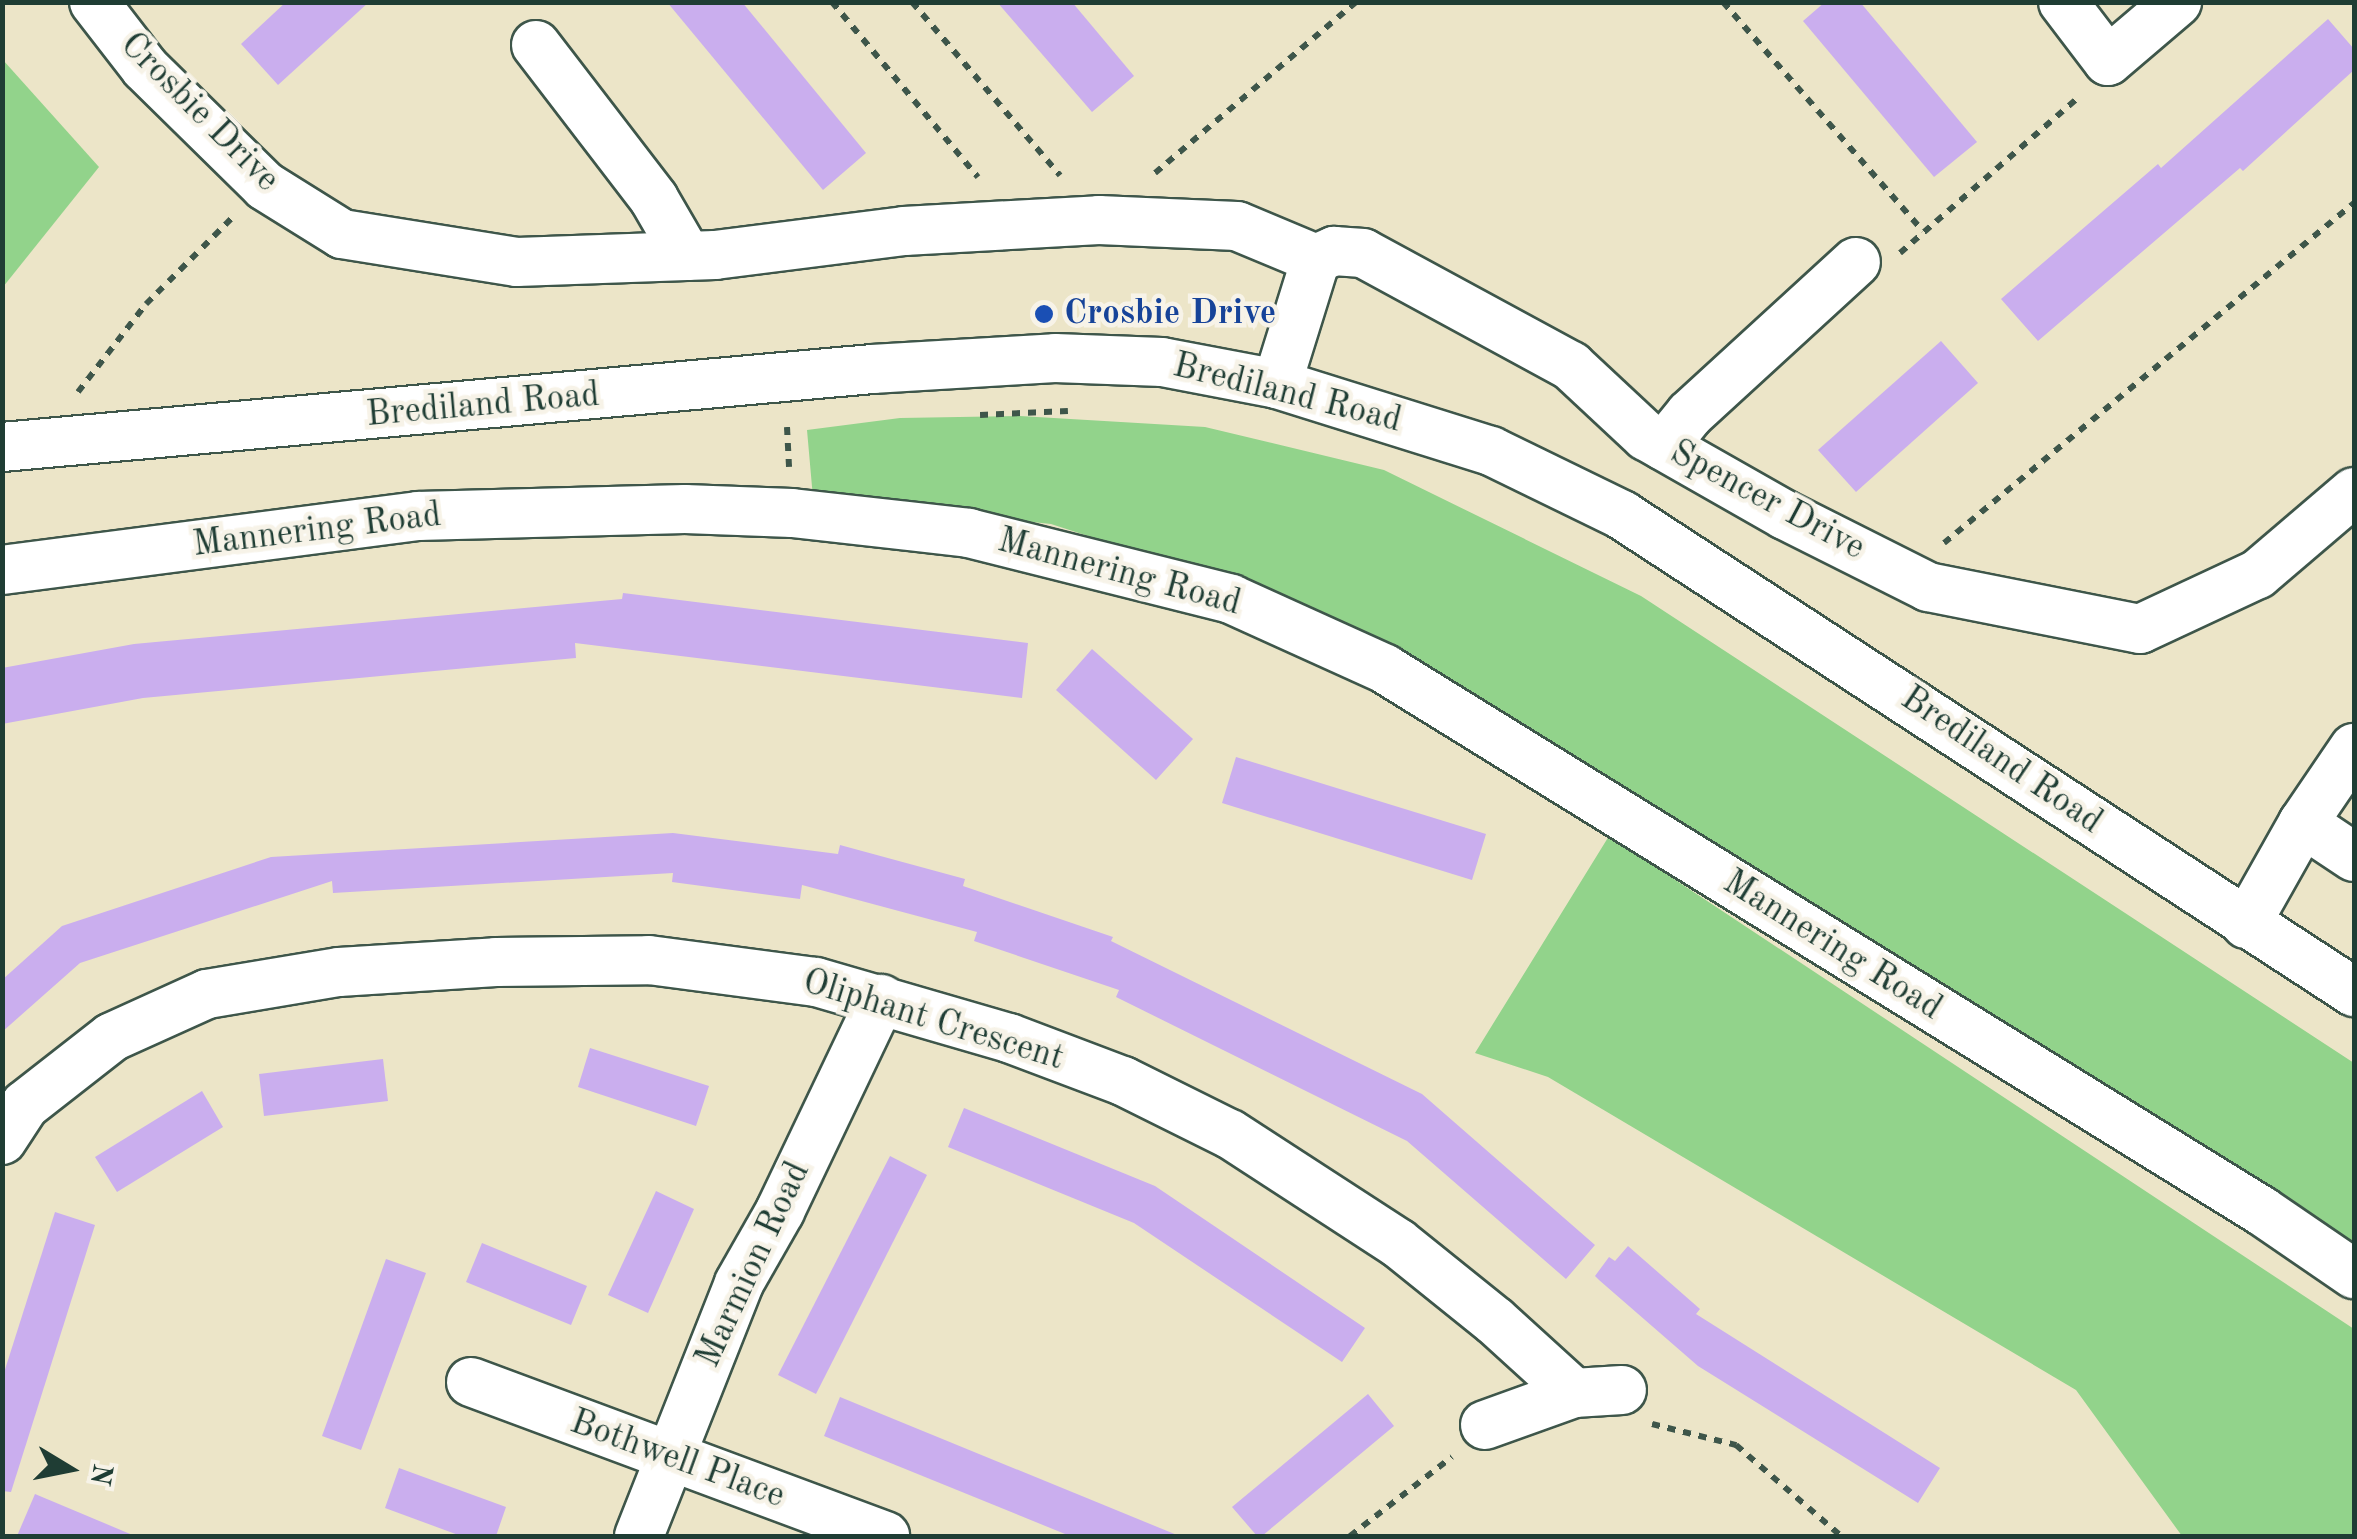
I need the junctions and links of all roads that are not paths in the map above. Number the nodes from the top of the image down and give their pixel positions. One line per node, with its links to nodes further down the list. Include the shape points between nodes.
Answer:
1 (94, 2): 5 (street, Crosbie Drive, via 145,68 265,186 342,234 517,262)
2 (2063, 2): 3 (street, via 2108,61)
3 (2178, 2)
4 (536, 45): 5 (street, via 654,199)
5 (686, 256): 6 (street, Crosbie Drive, via 1099,220 1237,226)
6 (1316, 259): 8 (street); 10 (street, Spencer Drive, via 1334,251 1363,254 1414,278 1570,366)
7 (1856, 262): 10 (street, via 1690,414)
8 (1277, 384): 9 (street, Brediland Road, via 1162,362 1054,358); 16 (street, Brediland Road, via 1491,451 1622,515)
9 (20, 445)
10 (1664, 446): 11 (street, Spencer Drive, via 1928,587 2140,629 2258,574)
11 (2354, 492)
12 (2, 570): 20 (street, Mannering Road, via 418,516 685,510 969,533 1231,599 1385,669)
13 (2354, 748): 14 (street)
14 (2302, 823): 15 (street); 16 (street)
15 (2354, 857)
16 (2246, 924): 17 (street, Brediland Road)
17 (2354, 992)
18 (881, 999): 19 (street, Oliphant Crescent, via 816,982 649,960 339,972 207,994 112,1037 25,1104); 23 (street, Oliphant Crescent, via 1123,1081 1230,1134 1398,1244); 25 (street, Marmion Road, via 739,1284)
19 (2, 1140)
20 (2354, 1274)
21 (471, 1382): 25 (street, Bothwell Place)
22 (1622, 1390): 23 (street)
23 (1574, 1393): 24 (street)
24 (1485, 1425)
25 (668, 1458): 26 (street, Marmion Road); 27 (street, Bothwell Place)
26 (640, 1536)
27 (885, 1536)

